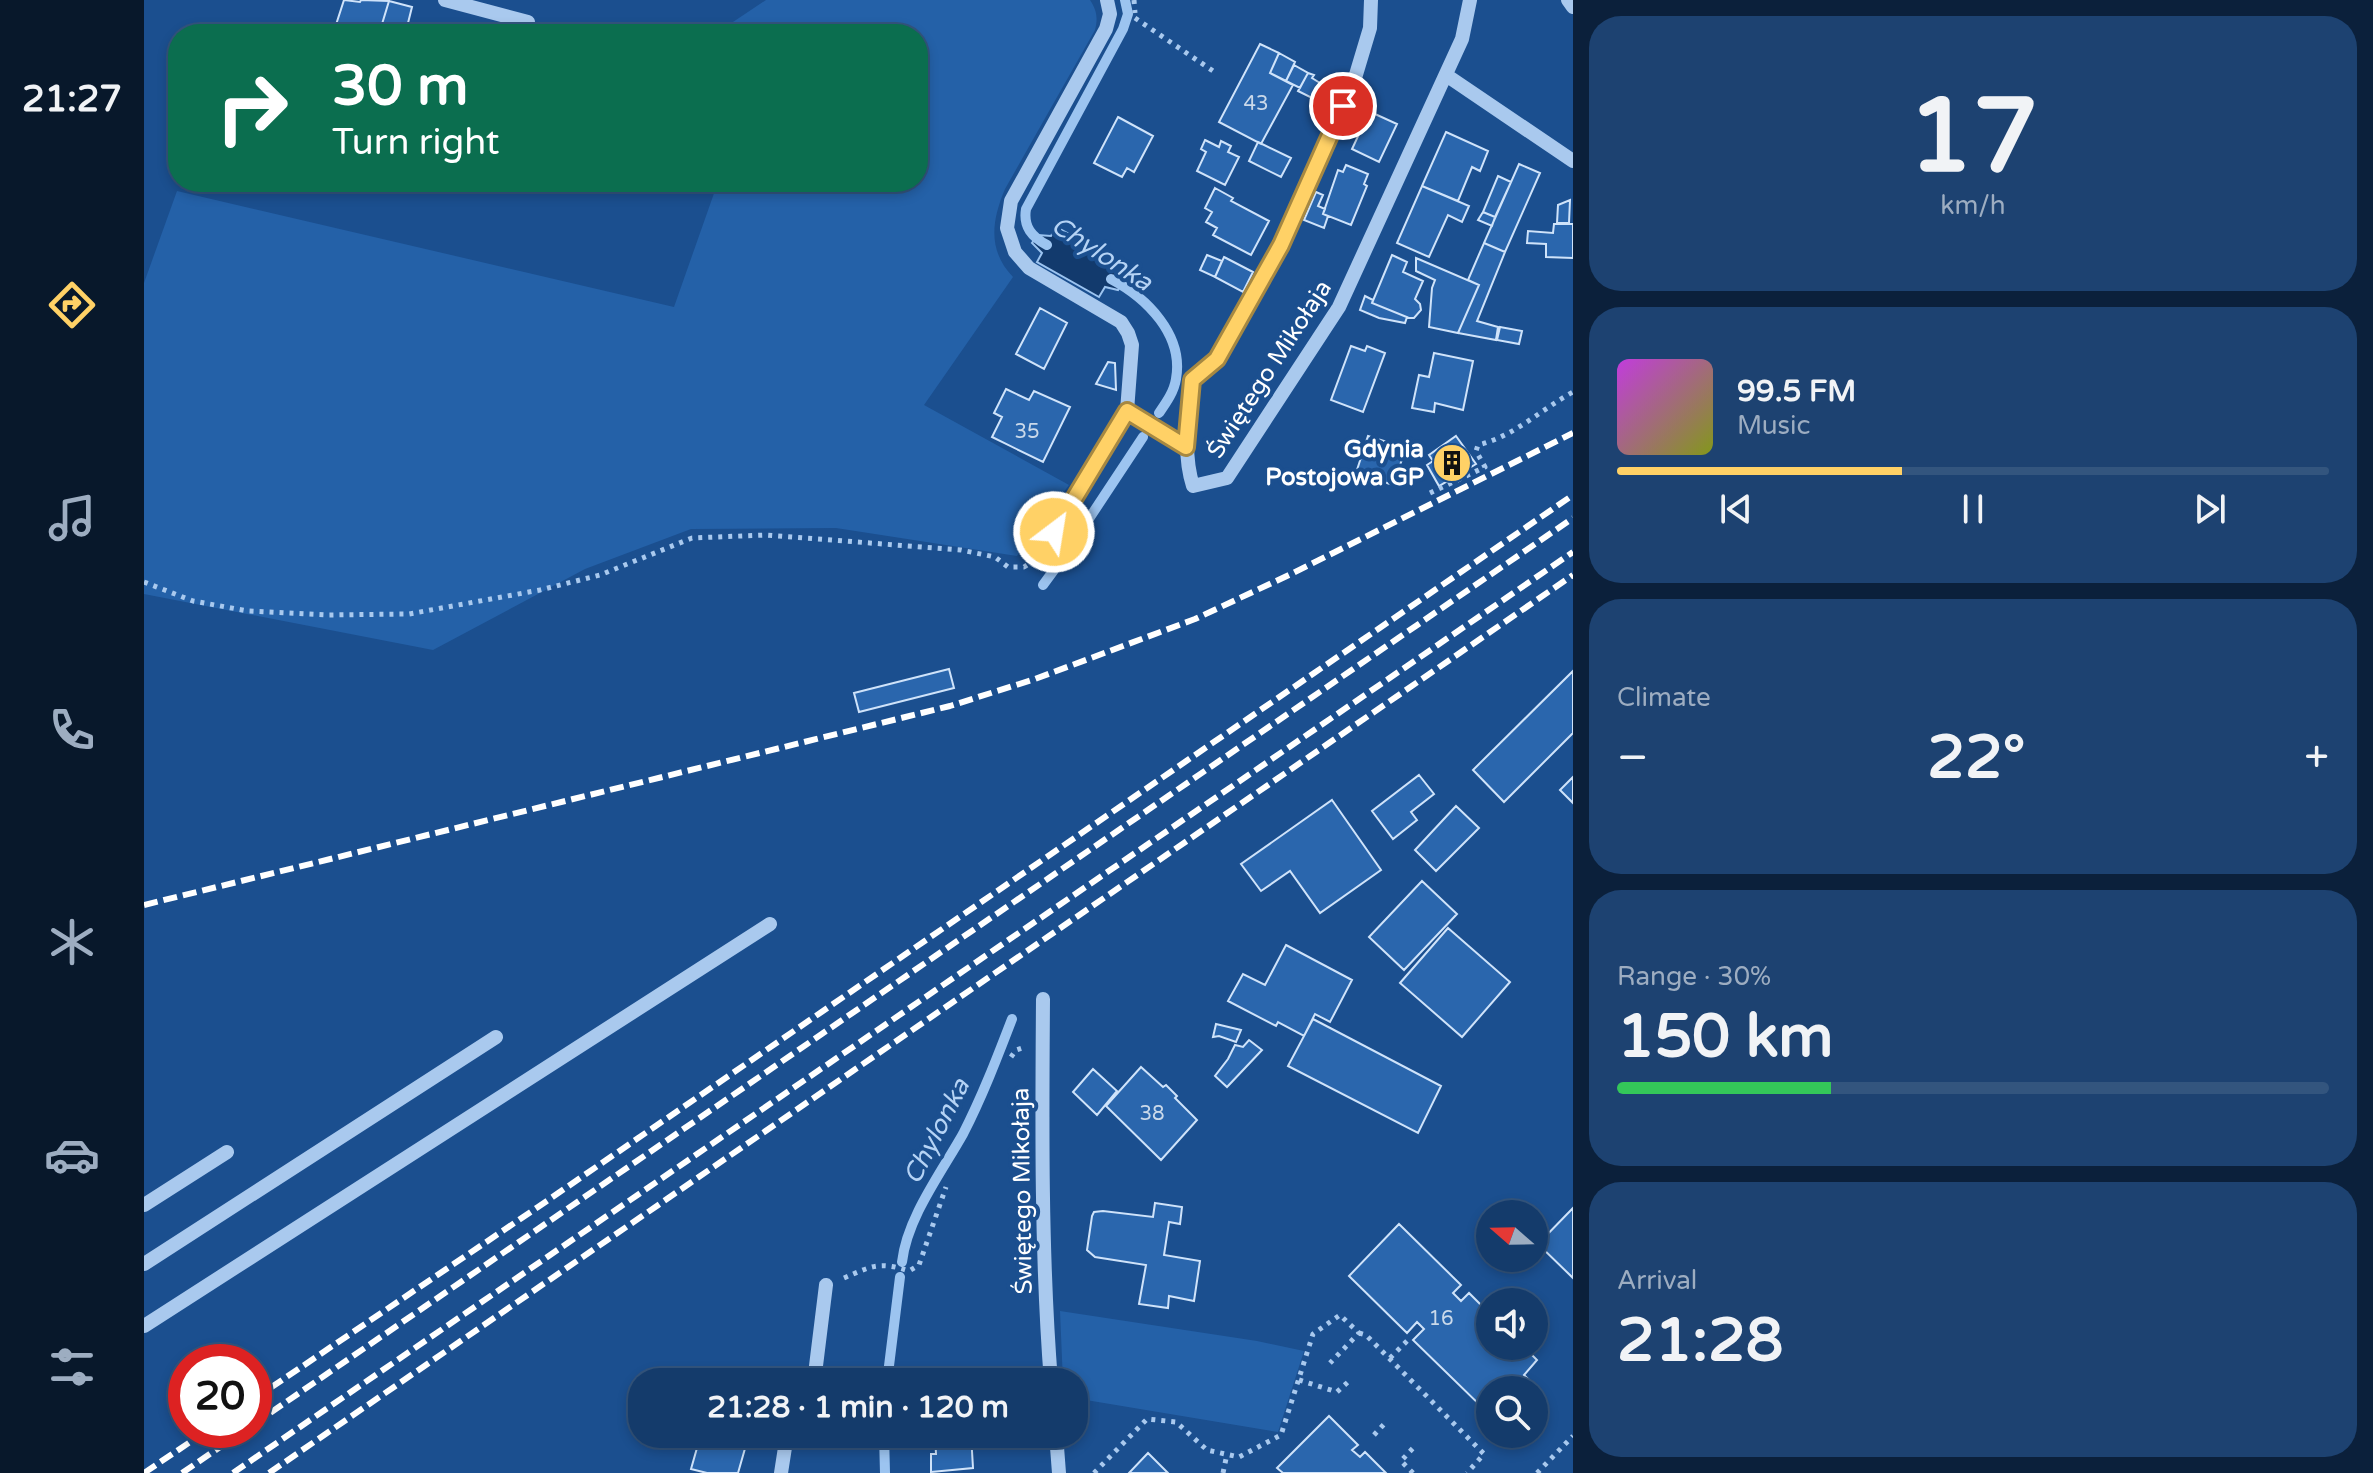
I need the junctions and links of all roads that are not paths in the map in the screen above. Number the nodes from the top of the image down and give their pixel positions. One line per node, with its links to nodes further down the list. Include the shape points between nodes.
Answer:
1 (445, 0): 7 (street)
2 (1107, 0): 10 (street, via 1106,29 1011,201 1007,228 1015,252 1029,268 1121,322 1132,345)
3 (1371, 0): 11 (street, Świętego Mikołaja, via 1370,28 1355,78 1281,245 1217,359 1192,380)
4 (1470, 0): 8 (street, Świętego Mikołaja, via 1462,39)
5 (1568, 0): 6 (street)
6 (1573, 7)
7 (528, 22)
8 (1446, 75): 9 (street); 11 (street, Świętego Mikołaja, via 1339,307 1227,478 1193,486)
9 (1573, 161)
10 (1127, 411): 11 (street); 12 (street)
11 (1186, 447)
12 (1054, 532)
13 (770, 924): 20 (street)
14 (1043, 999): 22 (street, Świętego Mikołaja, via 1044,1265)
15 (496, 1037): 18 (street)
16 (227, 1152): 17 (street)
17 (144, 1205)
18 (144, 1264)
19 (826, 1285): 21 (street)
20 (144, 1326)
21 (816, 1368)
22 (1050, 1368)
23 (785, 1448): 25 (street)
24 (1057, 1448): 26 (street)
25 (781, 1473)
26 (1059, 1473)

